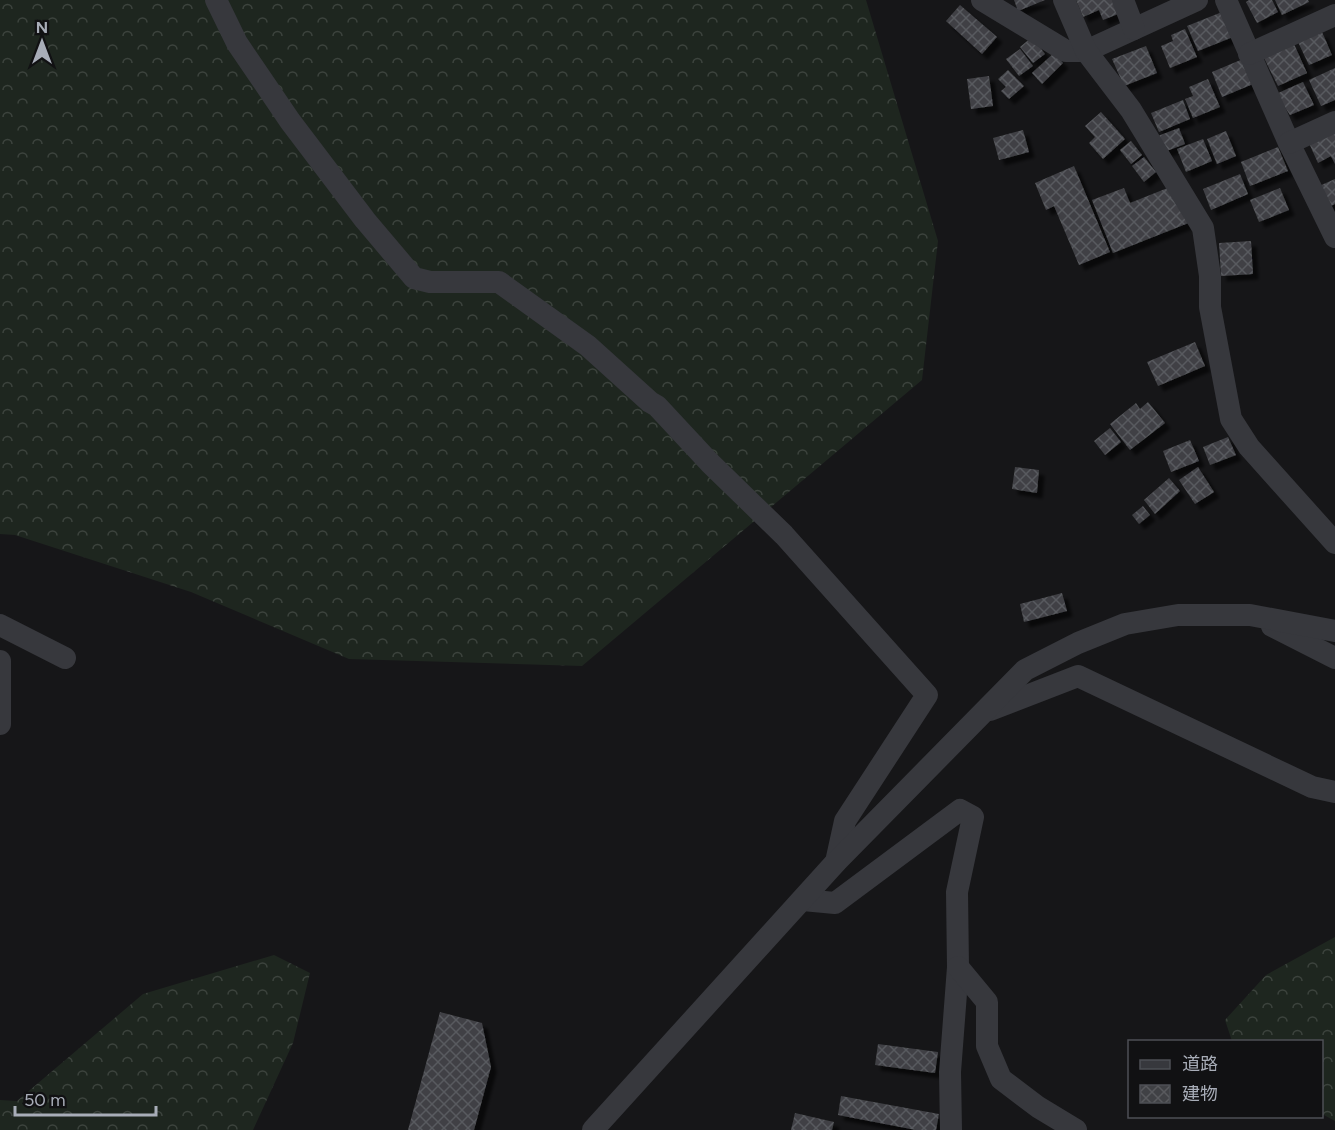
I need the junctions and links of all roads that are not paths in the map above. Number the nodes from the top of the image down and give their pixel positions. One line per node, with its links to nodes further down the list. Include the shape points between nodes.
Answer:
1 (216, 0): 24 (street, via 237,43 290,121 414,278 430,282 499,282 588,346 657,406 784,535 927,695 845,821)
2 (982, 0): 9 (street, via 1066,51)
3 (1064, 0): 9 (street)
4 (1123, 0): 8 (street)
5 (1197, 0): 8 (street)
6 (1226, 0): 10 (street)
7 (1335, 15): 10 (street)
8 (1134, 29): 9 (street)
9 (1086, 51): 14 (street, via 1131,110 1203,228 1210,307 1231,419 1249,447)
10 (1249, 54): 12 (street)
11 (1335, 122): 12 (street)
12 (1288, 143): 13 (street)
13 (1335, 237)
14 (1335, 543)
15 (1250, 615): 17 (street); 19 (street); 21 (street, via 1178,615 1125,624 1025,670)
16 (0, 625): 18 (street)
17 (1335, 631)
18 (65, 658)
19 (1335, 658)
20 (0, 661): 22 (street)
21 (981, 714): 23 (street, via 1078,676 1312,787); 24 (street)
22 (0, 724)
23 (1335, 792)
24 (836, 862): 25 (street)
25 (804, 900): 26 (street, via 835,903 960,810 973,817 957,892); 27 (street)
26 (958, 967): 28 (street, via 950,1072); 29 (street, via 987,1002 987,1046 1001,1079)
27 (593, 1130)
28 (951, 1130)
29 (1076, 1130)

